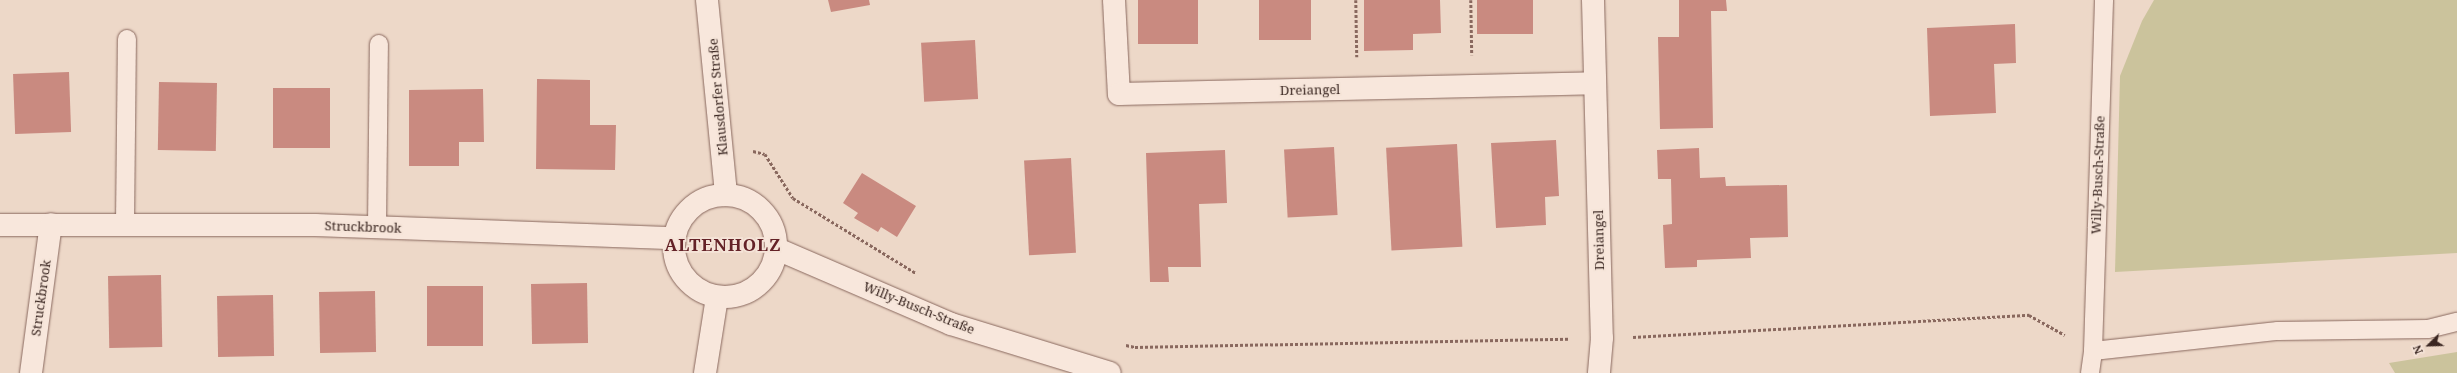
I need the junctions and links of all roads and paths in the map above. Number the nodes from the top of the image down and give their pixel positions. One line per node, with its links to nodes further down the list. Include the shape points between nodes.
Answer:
1 (707, 0): 12 (street, Klausdorfer Straße)
2 (1114, 0): 11 (street, Dreiangel, via 1119,94)
3 (1356, 0): 11 (path)
4 (1471, 0): 10 (path)
5 (1594, 0): 9 (street, Dreiangel)
6 (2104, 0): 25 (lane, Willy-Busch-Straße)
7 (127, 39): 15 (lane)
8 (379, 44): 17 (lane)
9 (1595, 83): 10 (street, Dreiangel); 23 (street, Dreiangel)
10 (1472, 86): 11 (street, Dreiangel)
11 (1358, 89)
12 (723, 146): 13 (street, Klausdorfer Straße); 20 (path, via 765,154 793,198)
13 (726, 195): 18 (street, via 708,198 691,208 682,219); 19 (street, via 745,198 758,206 770,221)
14 (51, 224): 15 (street, Struckbrook); 16 (street, Struckbrook); 26 (street, Struckbrook)
15 (125, 224): 17 (street, Struckbrook)
16 (0, 225)
17 (377, 227): 18 (street, Struckbrook)
18 (674, 238): 21 (street, via 675,257 683,275 696,289)
19 (777, 249): 21 (street, via 771,270 758,286 741,295); 28 (street, Willy-Busch-Straße, via 951,324)
20 (919, 274)
21 (717, 297): 27 (street)
22 (2457, 322): 25 (lane, via 2428,329 2278,332)
23 (1602, 338): 24 (path, via 1135,347); 25 (path, via 2029,315); 29 (street, Dreiangel)
24 (1119, 343)
25 (2093, 351): 30 (lane, Willy-Busch-Straße)
26 (31, 373)
27 (705, 373)
28 (1110, 373)
29 (1599, 373)
30 (2090, 373)

